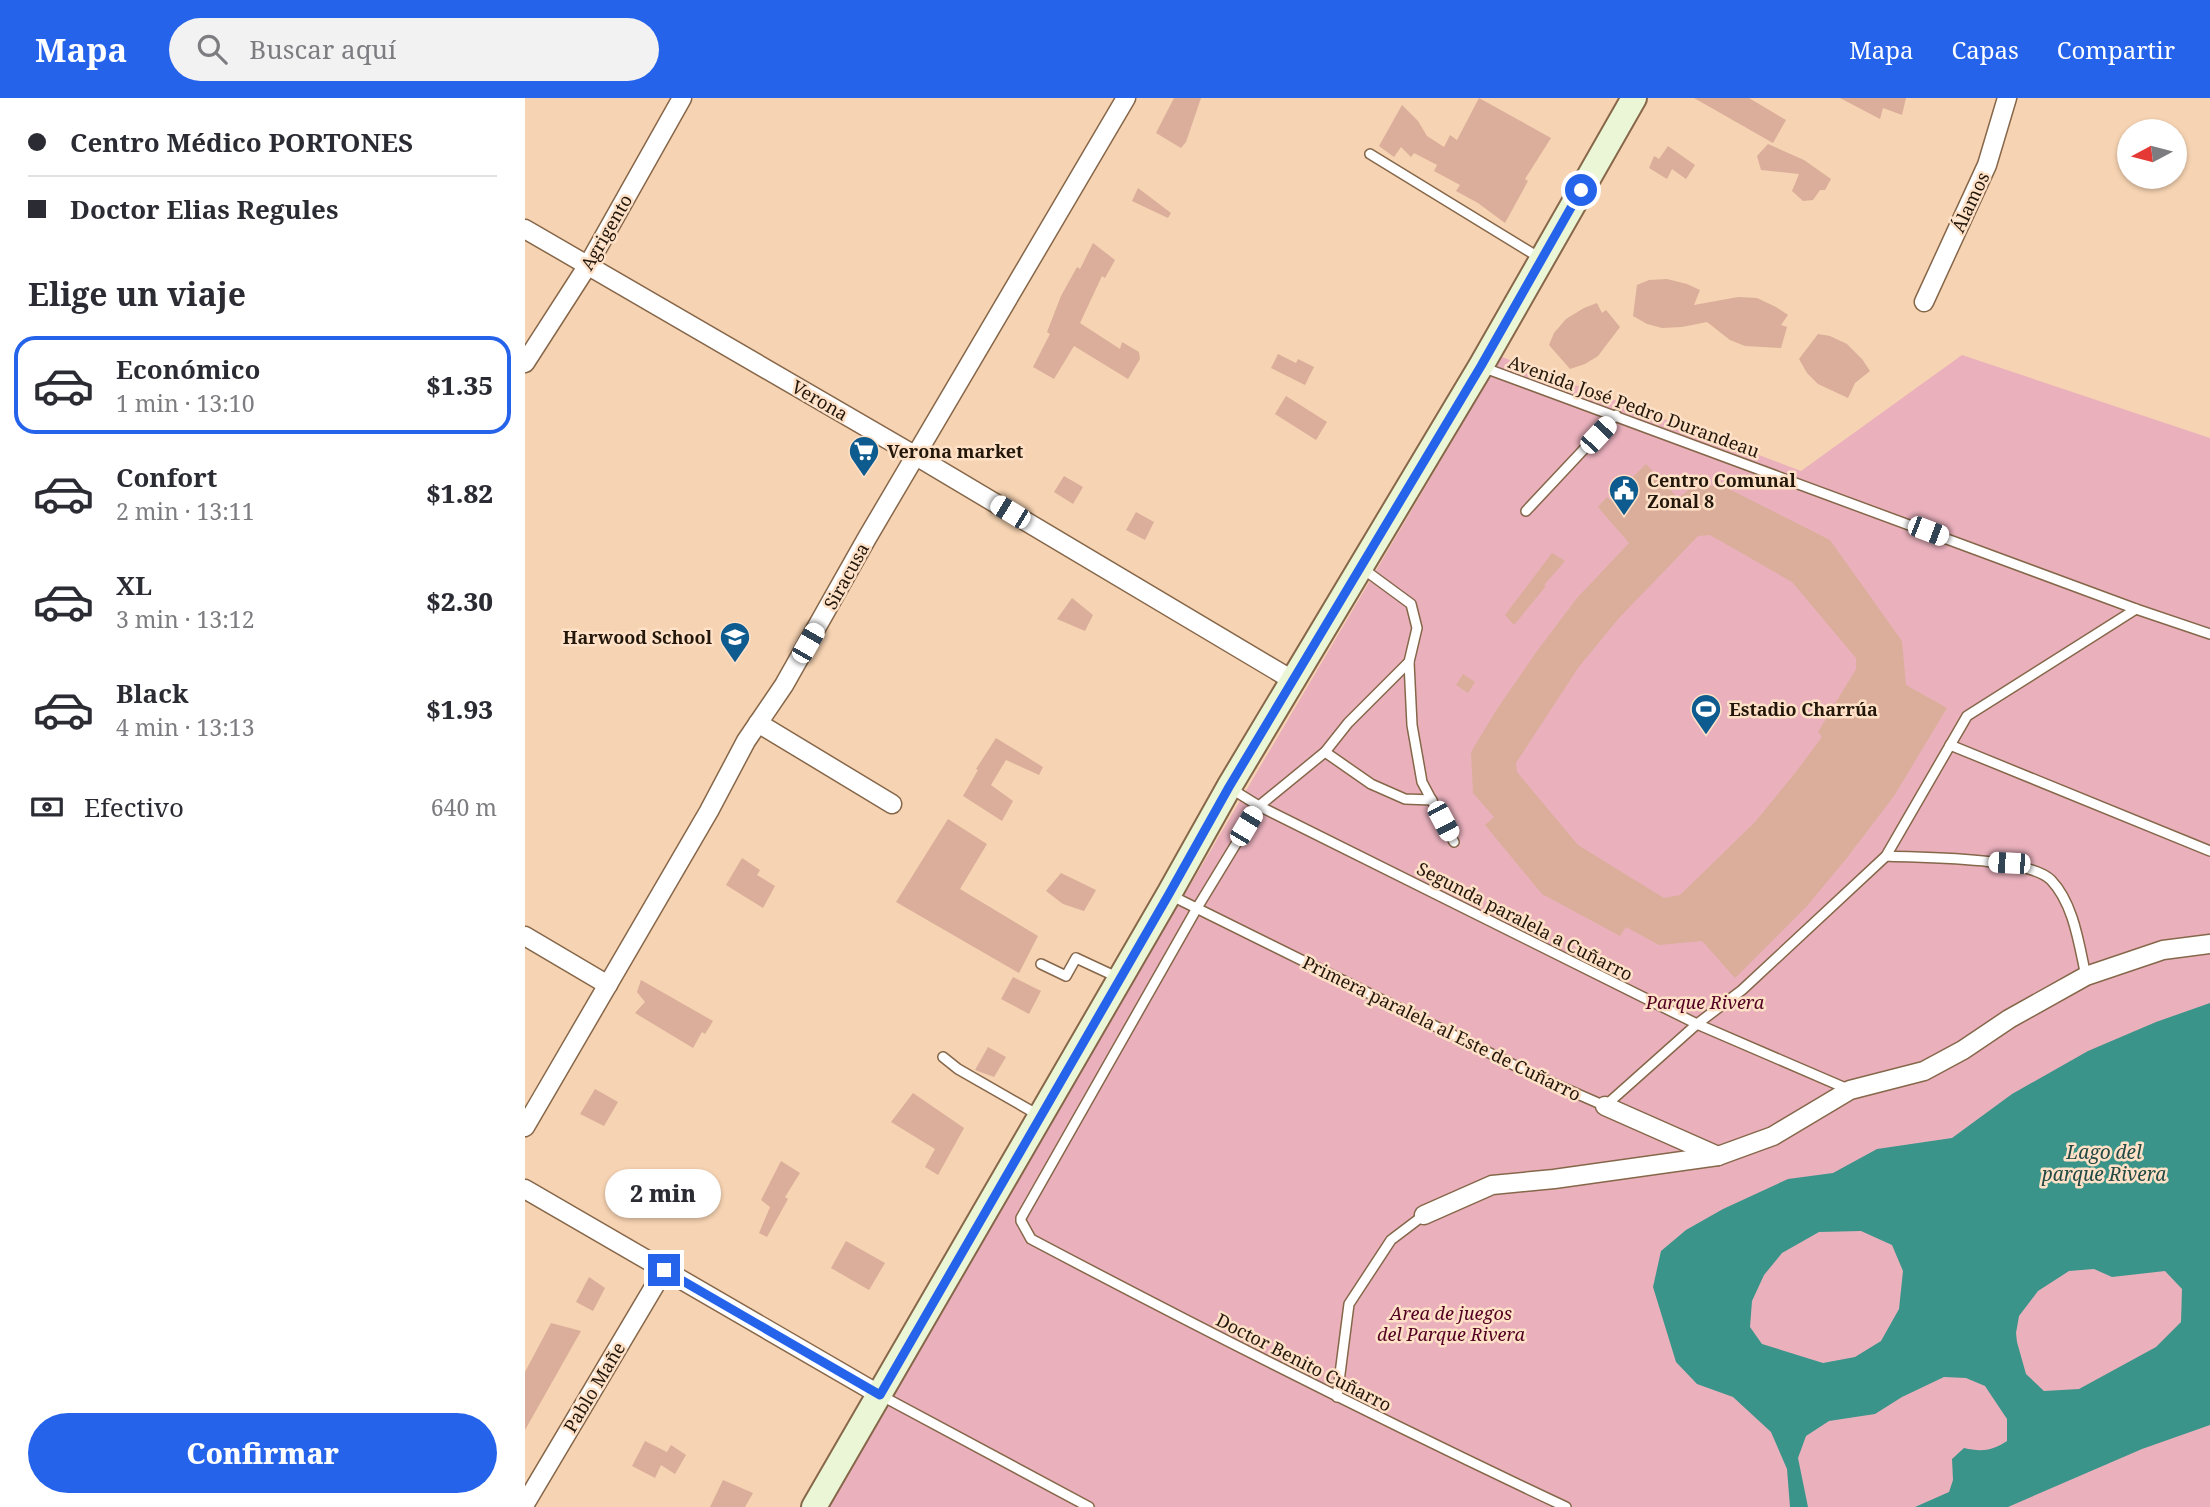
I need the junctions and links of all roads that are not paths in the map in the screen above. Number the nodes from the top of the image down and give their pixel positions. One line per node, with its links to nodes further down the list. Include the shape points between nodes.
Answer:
1 (682, 98): 8 (street, Agrigento)
2 (1126, 98): 13 (street, Siracusa)
3 (1634, 98): 7 (street)
4 (2007, 98): 9 (street, Álamos, via 1987,165)
5 (1370, 154): 7 (lane)
6 (525, 229): 8 (street, Verona)
7 (1542, 259): 11 (street)
8 (588, 265): 10 (street, Agrigento); 13 (street, Verona)
9 (1924, 302)
10 (525, 363)
11 (1481, 366): 12 (lane, Avenida José Pedro Durandeau); 15 (street)
12 (1616, 415): 14 (lane); 16 (lane, Avenida José Pedro Durandeau)
13 (916, 456): 19 (street, Verona); 20 (street, Siracusa)
14 (1526, 512)
15 (1360, 567): 18 (lane, via 1411,604 1417,628); 19 (street)
16 (2136, 609): 17 (lane, Avenida José Pedro Durandeau); 21 (lane, via 1967,716)
17 (2210, 634)
18 (1409, 662): 22 (lane); 24 (lane, via 1412,724 1422,782)
19 (1294, 681): 23 (street)
20 (758, 723): 25 (street); 37 (street, Siracusa)
21 (1950, 745): 28 (lane); 29 (lane)
22 (1325, 752): 24 (lane, via 1371,784 1405,799); 26 (lane)
23 (1229, 787): 26 (lane, Segunda paralela a Cuñarro); 30 (street)
24 (1432, 800): 27 (lane)
25 (893, 804)
26 (1259, 806): 31 (lane); 38 (lane, Segunda paralela a Cuñarro)
27 (1454, 842)
28 (2210, 851)
29 (1886, 856): 35 (lane, via 2009,863 2049,878 2066,903); 38 (lane, via 1742,989)
30 (1169, 894): 31 (lane, Primera paralela al Este de Cuñarro); 36 (street)
31 (1197, 908): 41 (lane, Primera paralela al Este de Cuñarro); 49 (lane, Doctor Benito Cuñarro, via 1021,1218 1022,1225 1031,1238)
32 (525, 936): 37 (street)
33 (2210, 944): 35 (street, via 2164,950)
34 (1041, 964): 36 (lane, via 1066,976 1076,958)
35 (2086, 976): 40 (street, via 1924,1071)
36 (1120, 979): 42 (street)
37 (608, 985): 43 (street, Siracusa)
38 (1697, 1024): 40 (lane, Segunda paralela a Cuñarro); 41 (lane)
39 (943, 1057): 42 (lane)
40 (1850, 1090): 44 (street, via 1773,1136)
41 (1605, 1106): 44 (street, Primera paralela al Este de Cuñarro)
42 (1041, 1117): 48 (street)
43 (525, 1128)
44 (1718, 1156): 46 (street, via 1492,1185)
45 (525, 1189): 47 (street)
46 (1424, 1215): 49 (lane, via 1391,1240 1349,1304)
47 (664, 1270): 48 (street); 50 (street, Pablo Mañe)
48 (880, 1395): 51 (lane); 53 (street)
49 (1337, 1397): 56 (lane, Doctor Benito Cuñarro)
50 (532, 1479): 52 (street, Pablo Mañe)
51 (1068, 1495): 54 (lane); 55 (lane)
52 (525, 1504)
53 (814, 1507)
54 (1075, 1507)
55 (1090, 1507)
56 (1566, 1507)

